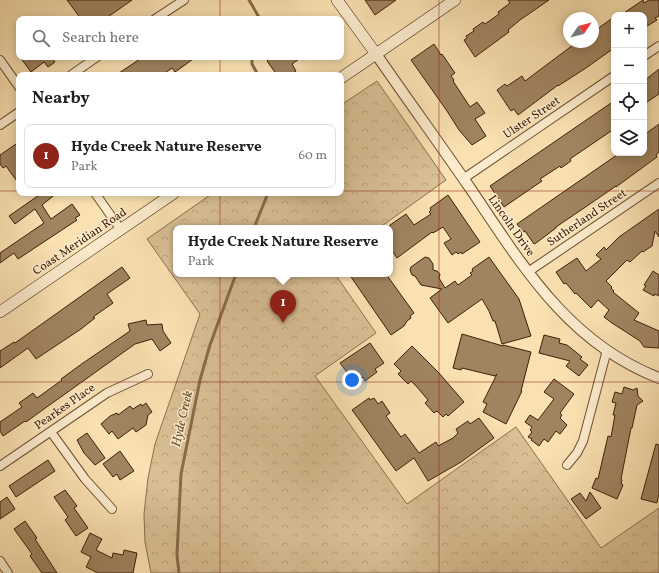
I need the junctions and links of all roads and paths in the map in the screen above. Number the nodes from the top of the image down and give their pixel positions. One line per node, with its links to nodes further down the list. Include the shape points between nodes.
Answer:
1 (184, 0): 4 (street)
2 (337, 0): 6 (main road)
3 (455, 0): 6 (main road)
4 (160, 16)
5 (659, 46): 7 (street)
6 (376, 54): 11 (main road); 16 (street, Lincoln Drive)
7 (647, 54)
8 (0, 60): 13 (street)
9 (94, 60): 10 (street)
10 (76, 72)
11 (344, 76)
12 (611, 78): 16 (street, Ulster Street)
13 (16, 83)
14 (16, 114): 15 (street)
15 (0, 125)
16 (463, 178): 21 (street, Lincoln Drive)
17 (659, 183): 21 (street, Sutherland Street)
18 (97, 196): 20 (street)
19 (170, 196): 20 (main road, Coast Meridian Road)
20 (121, 230): 22 (main road, Coast Meridian Road)
21 (528, 272): 23 (street, Lincoln Drive, via 563,314)
22 (0, 312)
23 (607, 350): 25 (street, Lincoln Drive); 28 (street, via 583,441)
24 (148, 374): 26 (street, Pearkes Place, via 107,393)
25 (659, 378)
26 (51, 432): 27 (street, Pearkes Place); 29 (street)
27 (0, 466)
28 (567, 466)
29 (112, 509)
30 (0, 561): 31 (street)
31 (8, 573)

